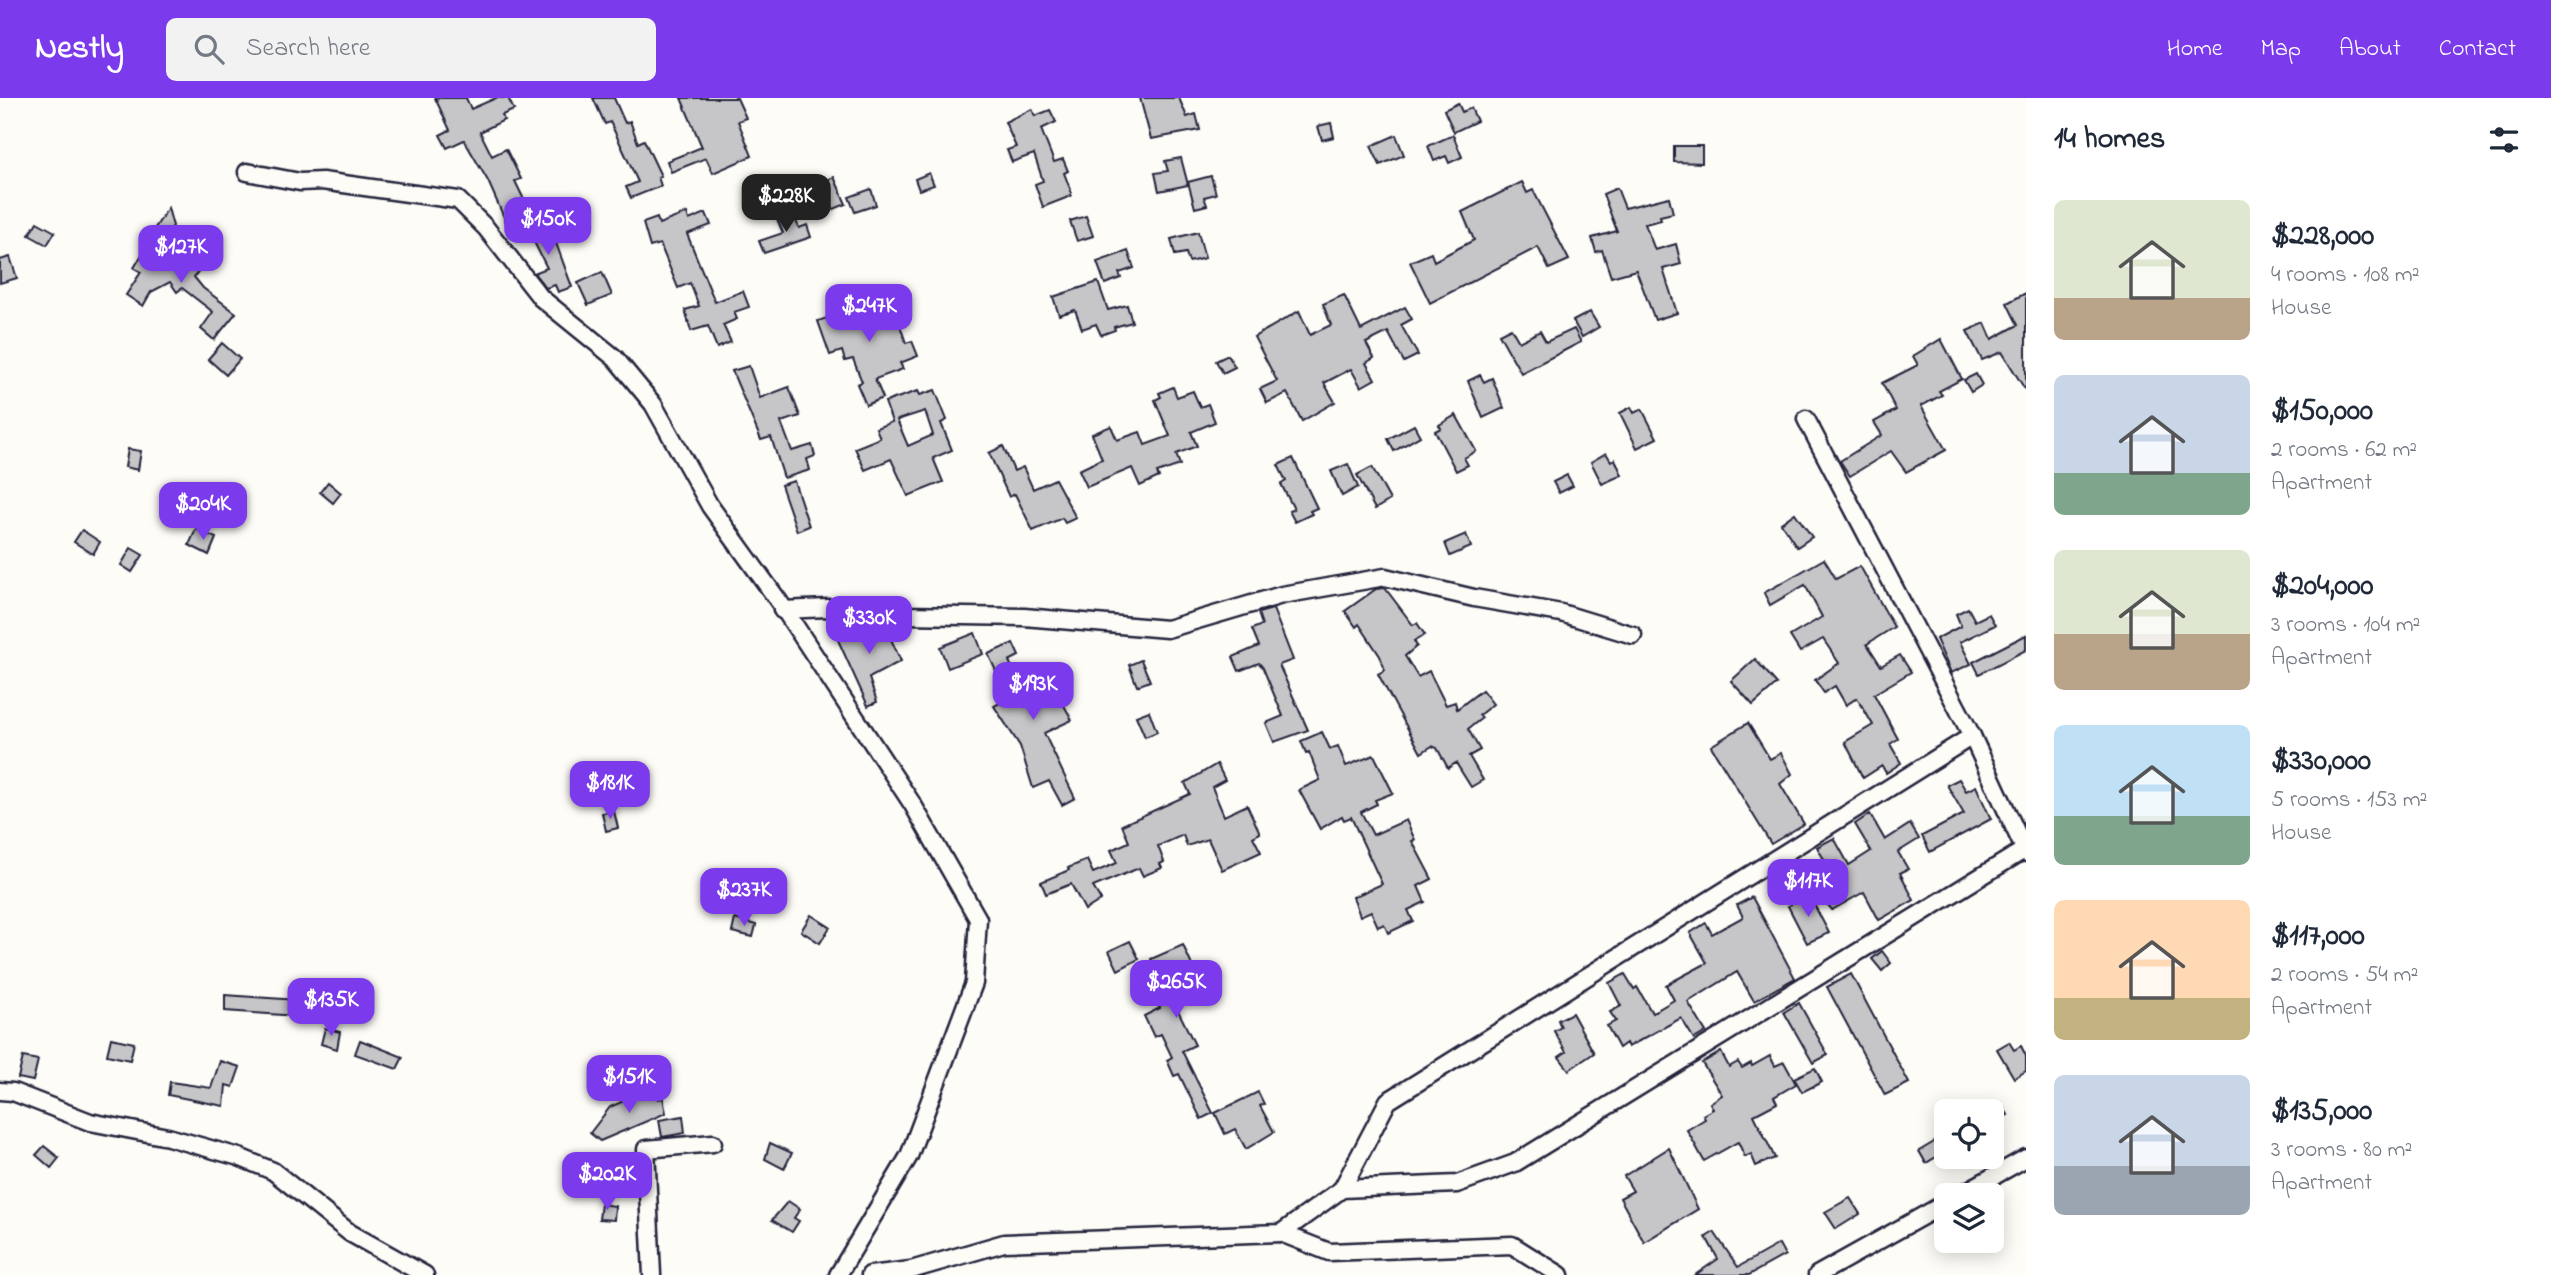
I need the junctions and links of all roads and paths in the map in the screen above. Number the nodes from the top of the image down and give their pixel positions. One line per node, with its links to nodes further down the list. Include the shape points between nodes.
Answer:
1 (247, 172): 3 (street, via 458,200 541,298 615,358 653,404 710,506)
2 (1806, 419): 5 (street)
3 (782, 610): 4 (street, via 1024,617 1167,629 1282,595 1385,577 1561,613); 17 (street, via 913,805 978,919 975,983 909,1156)
4 (1633, 635)
5 (1972, 736): 6 (street); 11 (street, via 1388,1101)
6 (2025, 851): 11 (street, via 1515,1163 1457,1184)
7 (0, 1091): 15 (street, via 90,1122 168,1137 273,1171 350,1233)
8 (713, 1143): 16 (street, via 646,1149)
9 (2026, 1158): 10 (street)
10 (1981, 1183)
11 (1342, 1189): 13 (street)
12 (1934, 1210): 20 (street)
13 (1280, 1233): 14 (street, via 1004,1243); 19 (street, via 1329,1252 1512,1245)
14 (921, 1273): 18 (street)
15 (425, 1275)
16 (652, 1275)
17 (838, 1275)
18 (870, 1275)
19 (1560, 1275)
20 (1817, 1275)

